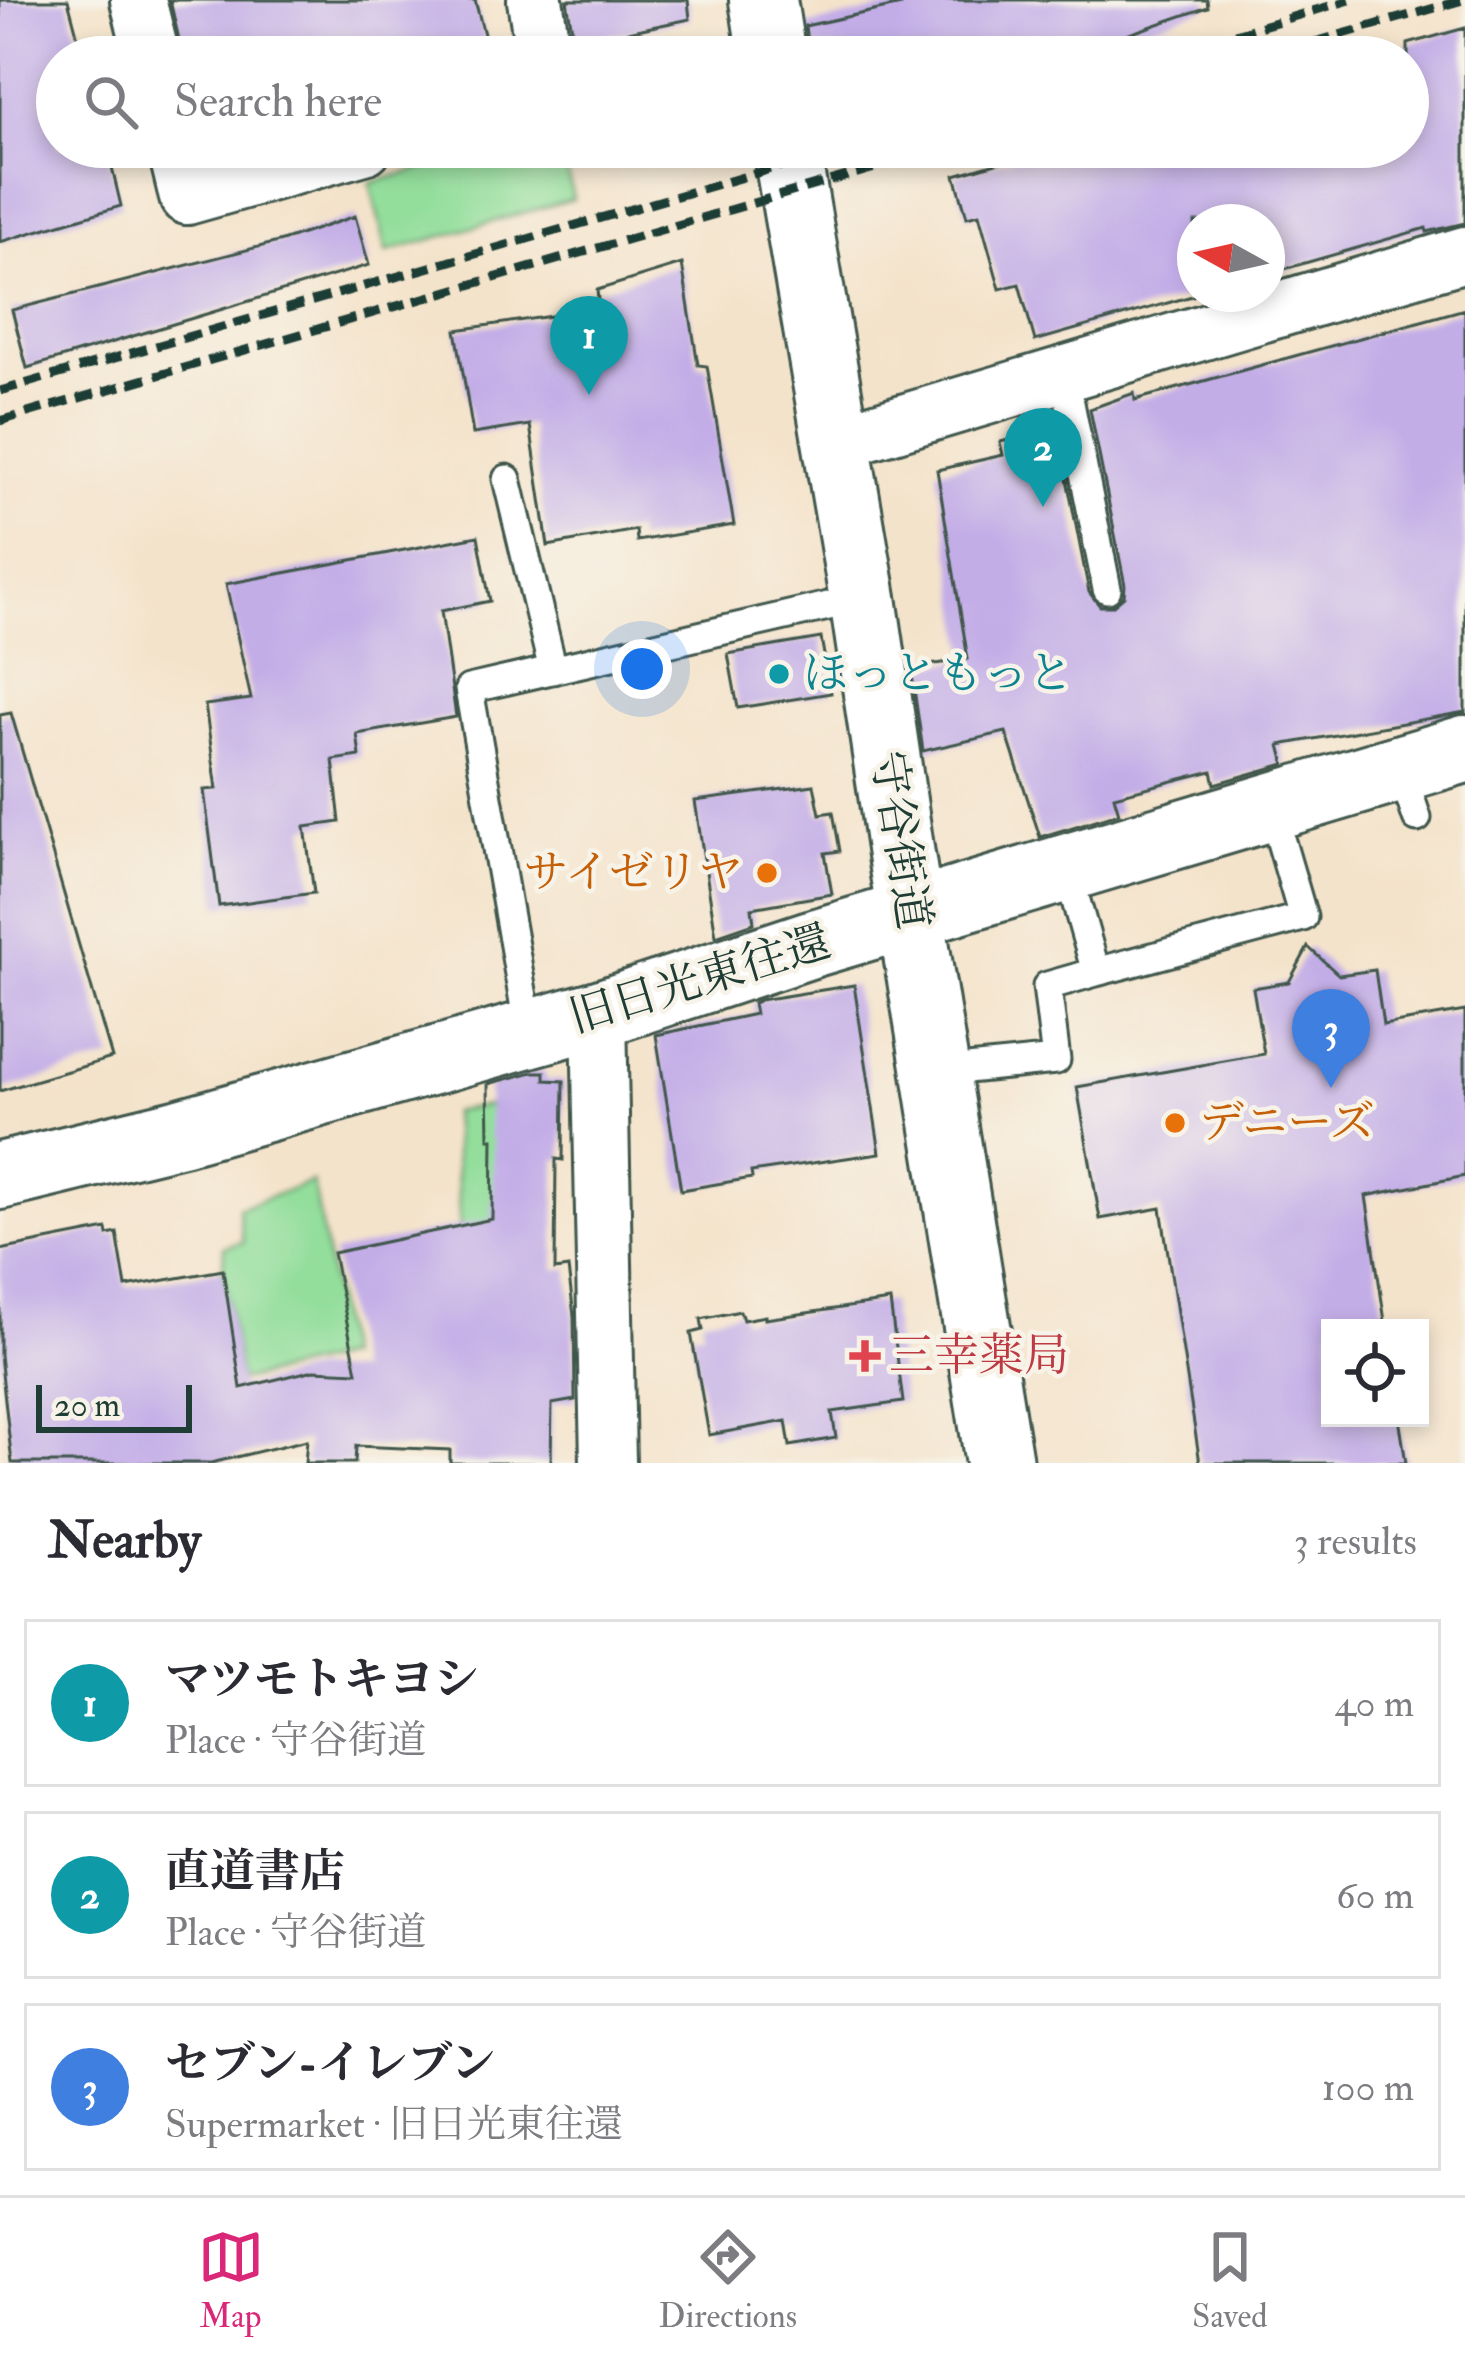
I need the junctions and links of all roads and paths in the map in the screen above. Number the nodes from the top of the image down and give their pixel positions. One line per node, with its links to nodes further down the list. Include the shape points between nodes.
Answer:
1 (138, 0): 4 (street)
2 (535, 0): 5 (street)
3 (763, 0): 6 (street)
4 (147, 36)
5 (541, 36)
6 (769, 36)
7 (180, 168): 8 (street, via 188,197)
8 (290, 168)
9 (790, 168): 12 (street, 守谷街道)
10 (1465, 254): 11 (street)
11 (1064, 373): 12 (street); 14 (lane)
12 (836, 442): 15 (street, 守谷街道)
13 (507, 478): 16 (lane)
14 (1107, 589)
15 (863, 598): 16 (lane); 20 (street, 守谷街道)
16 (553, 670): 23 (lane, via 469,689)
17 (1465, 749): 18 (street, 旧日光東往還, via 1408,792)
18 (1270, 804): 19 (street, 旧日光東往還); 21 (lane, via 1303,917)
19 (1066, 869): 20 (street, 旧日光東往還); 21 (lane)
20 (910, 914): 22 (street, 旧日光東往還); 24 (street, 守谷街道)
21 (1096, 972): 24 (lane, via 1047,986 1056,1060)
22 (599, 1014): 23 (street, 旧日光東往還); 26 (street)
23 (529, 1031): 25 (street, 旧日光東往還)
24 (938, 1072): 27 (street, 守谷街道)
25 (0, 1176)
26 (608, 1463)
27 (999, 1463)

